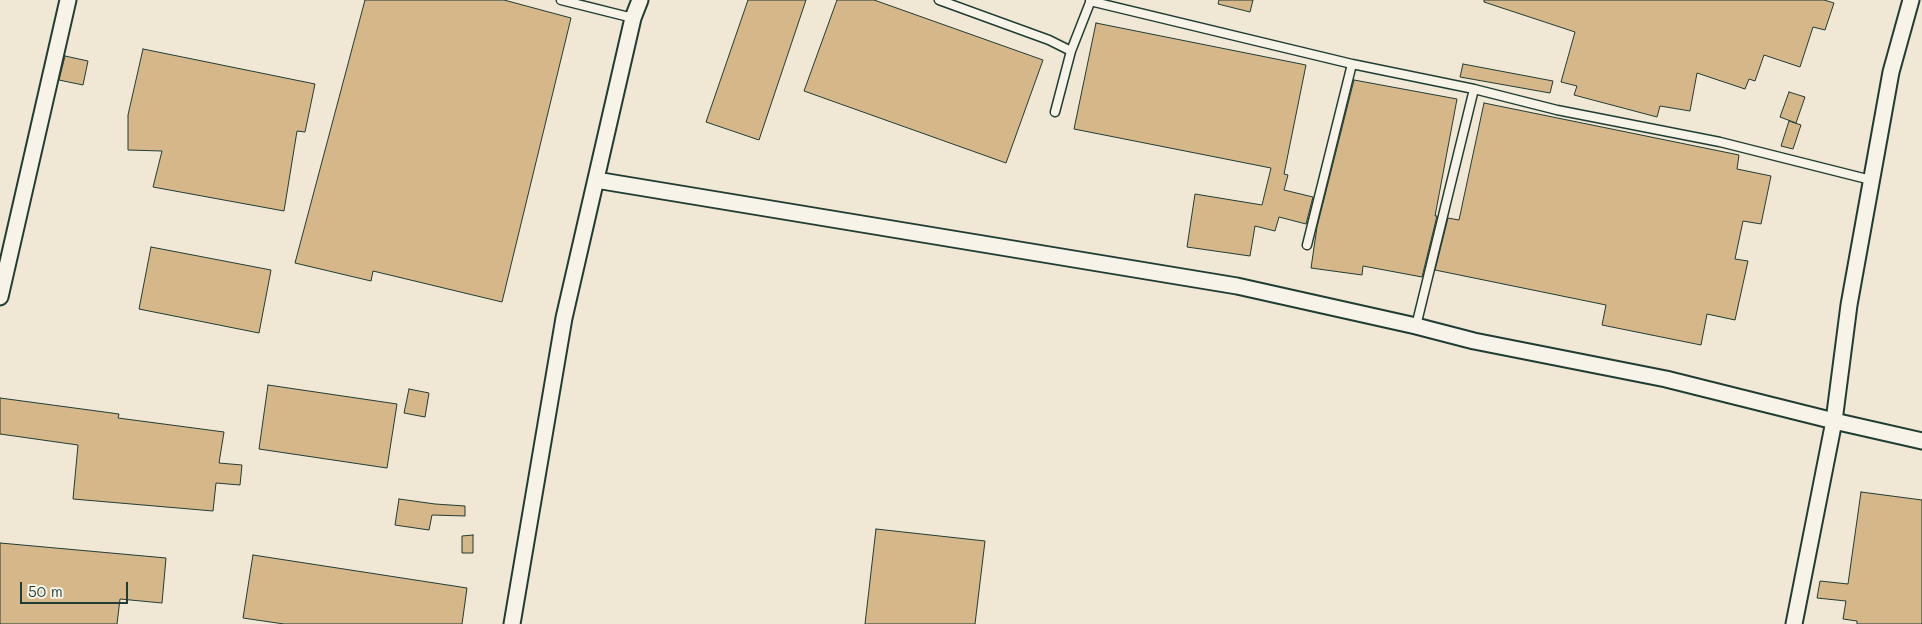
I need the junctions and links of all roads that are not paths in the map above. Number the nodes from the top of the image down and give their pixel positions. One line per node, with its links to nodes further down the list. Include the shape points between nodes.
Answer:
1 (68, 0): 15 (street)
2 (561, 0): 7 (lane)
3 (640, 0): 7 (street)
4 (939, 0): 8 (lane)
5 (1090, 0): 8 (lane); 9 (lane)
6 (1911, 0): 13 (street, via 1891,72)
7 (633, 18): 12 (street)
8 (1071, 51): 11 (lane)
9 (1352, 64): 10 (lane); 14 (lane)
10 (1474, 90): 13 (lane, via 1720,142); 16 (lane)
11 (1055, 112)
12 (596, 180): 16 (street, via 1237,286); 19 (street, via 564,318)
13 (1871, 180): 17 (street, via 1849,305)
14 (1307, 245)
15 (0, 297)
16 (1416, 326): 17 (street, via 1474,341 1666,379)
17 (1834, 421): 18 (street); 20 (street)
18 (1922, 441)
19 (512, 624)
20 (1794, 624)

